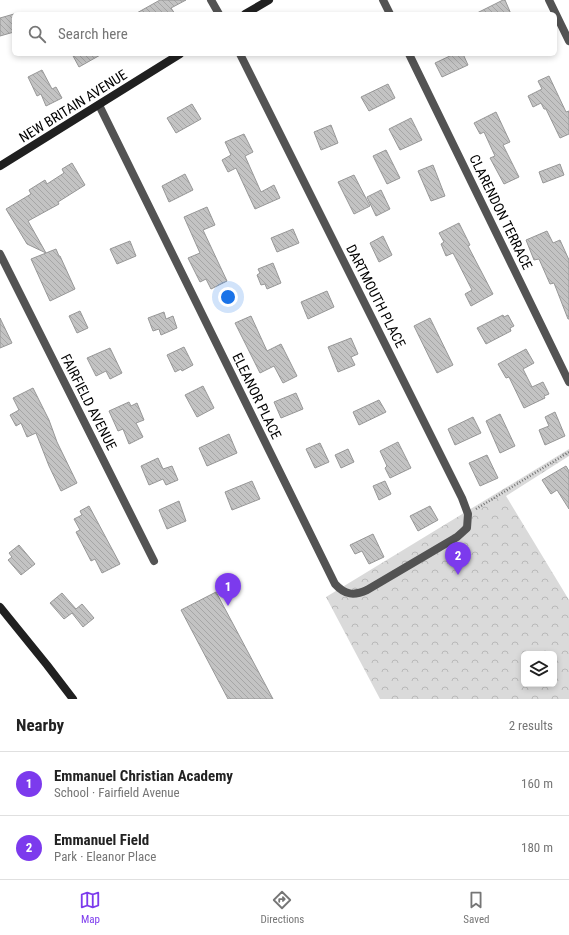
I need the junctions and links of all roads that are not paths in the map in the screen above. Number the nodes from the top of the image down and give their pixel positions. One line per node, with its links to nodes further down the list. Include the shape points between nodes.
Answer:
1 (211, 0): 5 (street)
2 (269, 0): 6 (main road)
3 (383, 0): 7 (street)
4 (548, 0): 8 (street)
5 (218, 12)
6 (248, 12)
7 (389, 12)
8 (554, 12)
9 (557, 18): 10 (street)
10 (569, 41)
11 (177, 56): 14 (main road, NEW BRITAIN AVENUE)
12 (241, 56): 18 (street, DARTMOUTH PLACE, via 462,498 468,514 467,528)
13 (410, 56): 17 (street, CLARENDON TERRACE)
14 (99, 105): 15 (main road, NEW BRITAIN AVENUE); 18 (street, ELEANOR PLACE, via 335,584 340,590 357,594)
15 (0, 166)
16 (0, 254): 19 (street, FAIRFIELD AVENUE)
17 (569, 382)
18 (446, 544)
19 (154, 561)
20 (0, 607): 21 (main road)
21 (73, 699)

